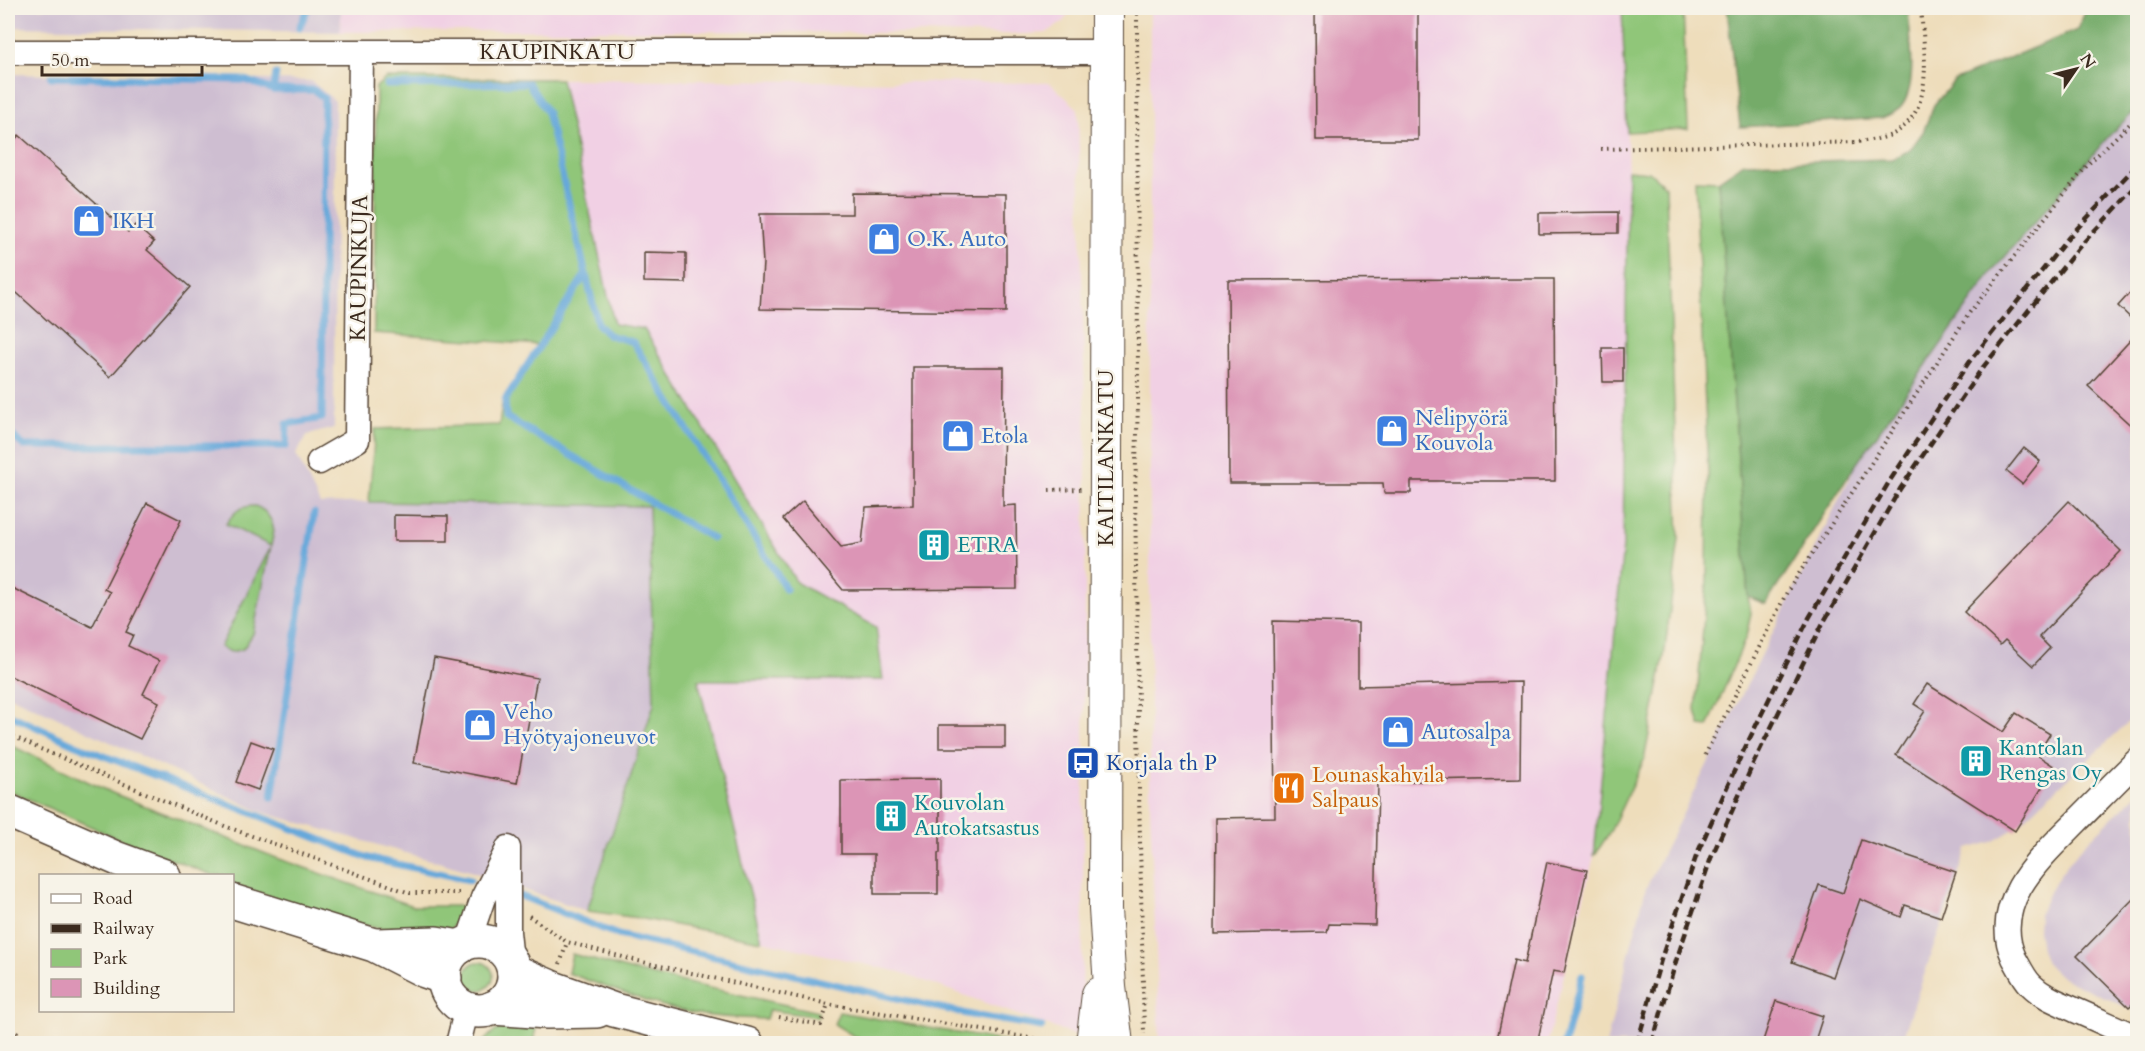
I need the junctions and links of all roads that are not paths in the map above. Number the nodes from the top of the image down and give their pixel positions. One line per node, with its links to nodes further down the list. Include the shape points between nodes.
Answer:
1 (1107, 8): 3 (street, KAITILANKATU)
2 (8, 52): 4 (street, KAUPINKATU)
3 (1106, 52): 4 (street, KAUPINKATU); 10 (street, KAITILANKATU)
4 (361, 53): 5 (street, KAUPINKUJA, via 357,440)
5 (319, 462)
6 (2138, 760): 17 (street, via 2029,873 2017,890 2007,924 2011,950 2031,985 2051,999)
7 (8, 811): 8 (main road)
8 (159, 874)
9 (234, 902): 11 (main road)
10 (1106, 909): 20 (street, KAITILANKATU); 21 (street, KAITILANKATU)
11 (374, 945): 12 (main road); 14 (main road)
12 (464, 945): 13 (main road, via 493,943 504,950); 13 (street, via 508,848 508,932); 14 (main road, via 448,960)
13 (513, 966): 15 (main road, via 510,993 502,1002); 16 (main road, via 553,988)
14 (445, 978): 15 (main road, via 458,1004)
15 (480, 1008): 16 (main road); 18 (street)
16 (614, 1010): 19 (main road)
17 (2138, 1038)
18 (458, 1044)
19 (747, 1044)
20 (1092, 1044)
21 (1117, 1044)

